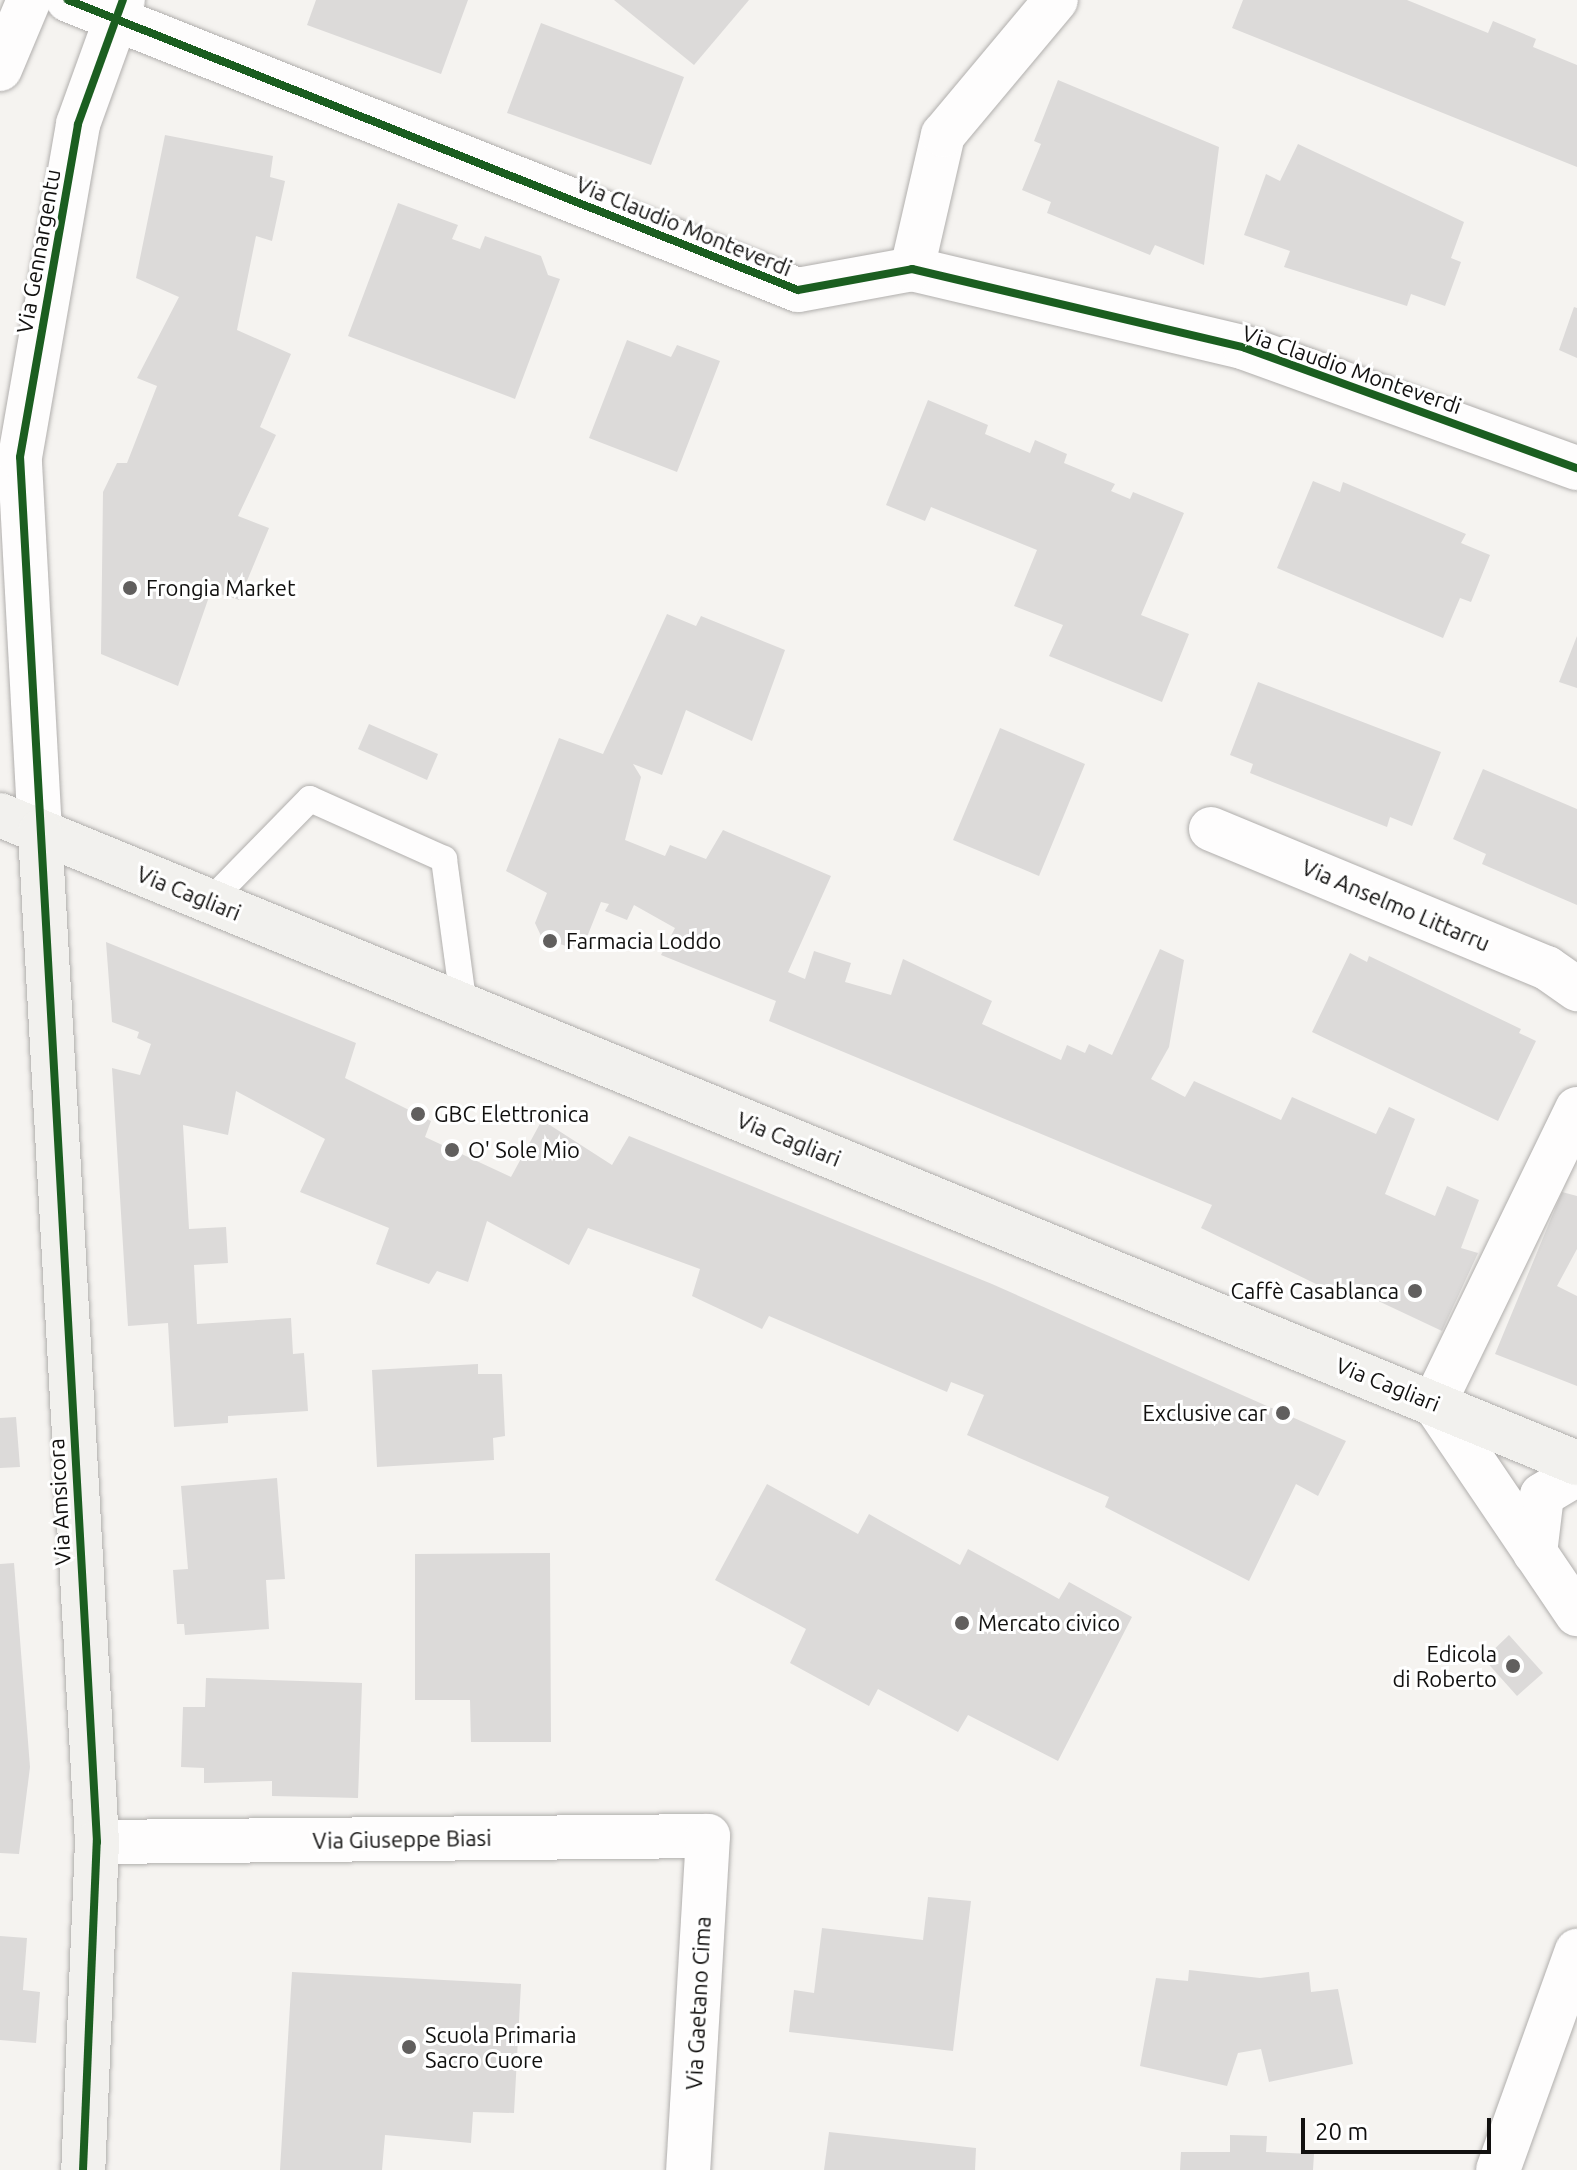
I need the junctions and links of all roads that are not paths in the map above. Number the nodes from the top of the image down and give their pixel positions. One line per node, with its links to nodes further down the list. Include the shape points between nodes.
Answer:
1 (29, 0): 5 (street)
2 (68, 0): 4 (street)
3 (1056, 0): 6 (street, via 943,135)
4 (119, 9): 6 (street, Via Claudio Monteverdi, via 798,290); 10 (street, Via Gennargentu, via 78,124 20,457)
5 (0, 69)
6 (912, 269): 7 (street, Via Claudio Monteverdi, via 1245,348)
7 (1577, 468)
8 (0, 815): 10 (main road, Via Cagliari)
9 (1211, 829): 12 (street, Via Anselmo Littarru, via 1547,968)
10 (40, 832): 11 (main road, Via Cagliari); 21 (main road, Via Amsicora)
11 (209, 902): 13 (main road, Via Cagliari); 13 (lane, via 310,799 444,859)
12 (1577, 989)
13 (464, 1006): 15 (main road, Via Cagliari)
14 (1577, 1109): 15 (street)
15 (1434, 1403): 16 (main road, Via Cagliari); 18 (street)
16 (1577, 1463)
17 (1577, 1474): 18 (street, via 1542,1495)
18 (1535, 1553): 19 (street)
19 (1577, 1614)
20 (708, 1836): 21 (street, Via Giuseppe Biasi); 24 (street, Via Gaetano Cima)
21 (97, 1842): 23 (main road, Via Amsicora)
22 (1577, 1951): 25 (street)
23 (83, 2170)
24 (688, 2170)
25 (1498, 2170)

